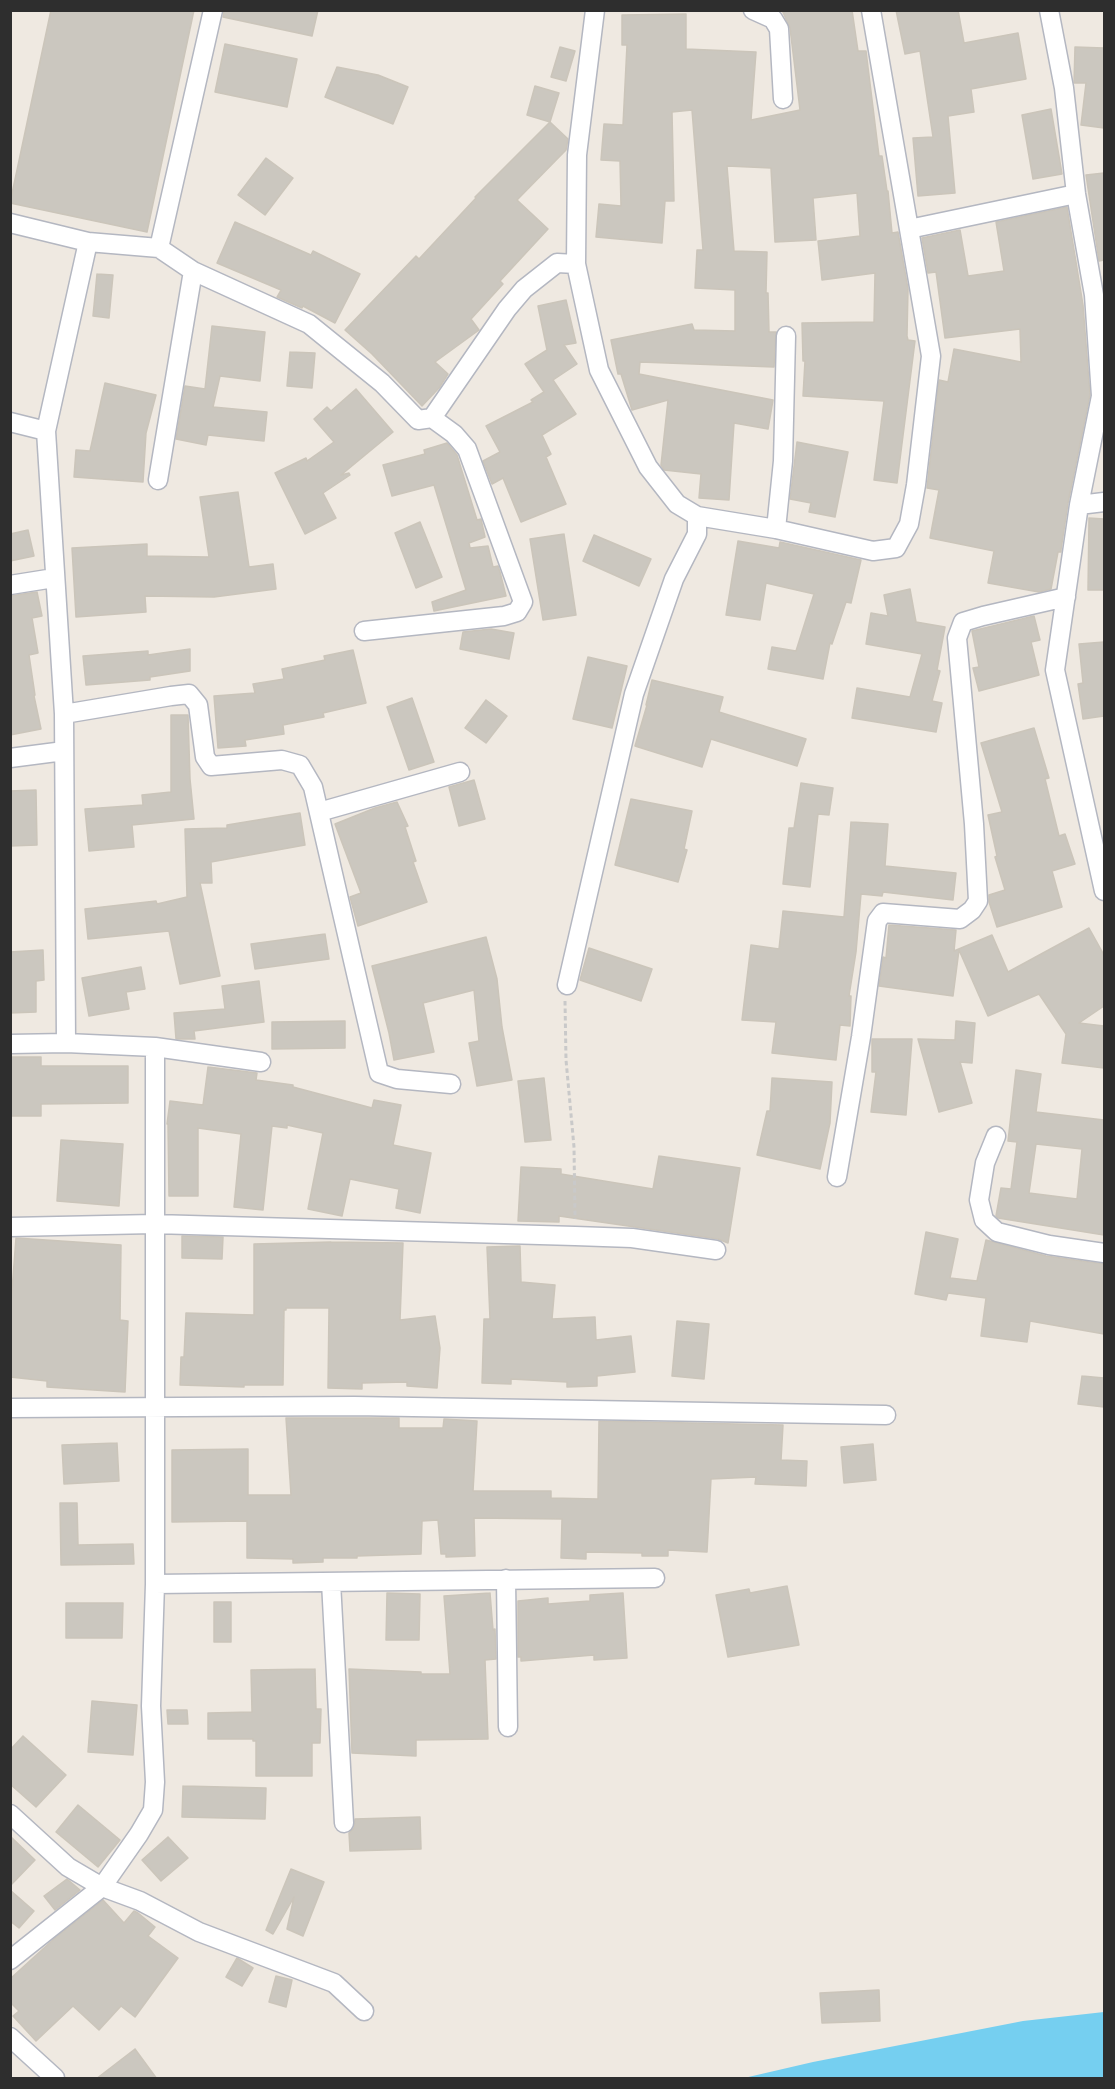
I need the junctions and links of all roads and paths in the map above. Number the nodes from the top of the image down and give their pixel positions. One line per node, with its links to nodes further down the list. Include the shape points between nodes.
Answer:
1 (213, 10): 11 (street)
2 (595, 10): 12 (street, via 577,155)
3 (753, 10): 6 (street, via 773,19 779,29)
4 (871, 10): 9 (street)
5 (1048, 10): 7 (street, via 1064,88)
6 (783, 99)
7 (1076, 194): 9 (street); 20 (street, via 1094,295 1101,396)
8 (10, 223): 10 (street)
9 (909, 229): 22 (street, via 931,356 909,524 896,548 873,551)
10 (88, 242): 11 (street); 17 (street)
11 (159, 248): 13 (street)
12 (576, 264): 15 (street, via 557,262 524,289); 21 (street, via 599,370 648,467 676,504)
13 (193, 271): 15 (street, via 309,324 382,383 418,420); 18 (street)
14 (786, 336): 22 (street, via 783,461)
15 (432, 418): 26 (street, via 467,449 523,602 517,612 504,616)
16 (10, 422): 17 (street)
17 (46, 431): 23 (street)
18 (158, 480)
19 (1104, 502): 20 (street)
20 (1079, 506): 25 (street)
21 (697, 516): 22 (street); 33 (street, via 697,534 674,579 634,694)
22 (776, 529)
23 (54, 578): 24 (street); 27 (street)
24 (10, 585)
25 (1066, 597): 32 (street, via 1055,670); 40 (street, via 963,622 957,638 978,901 960,919 883,913 876,921)
26 (364, 631)
27 (64, 714): 28 (street); 31 (street, via 189,694 198,705 205,757 211,766 282,760 300,765 314,787)
28 (64, 751): 29 (street); 34 (street)
29 (10, 758)
30 (460, 772): 31 (street)
31 (319, 812): 38 (street, via 379,1073 397,1079)
32 (1104, 891)
33 (567, 985): 43 (path, via 564,1010 574,1148)
34 (66, 1043): 35 (street); 36 (street)
35 (10, 1044)
36 (155, 1047): 37 (street); 41 (street)
37 (261, 1062)
38 (452, 1084)
39 (996, 1136): 45 (street, via 985,1163 979,1200 984,1220 997,1232)
40 (837, 1177)
41 (154, 1224): 42 (street); 43 (street); 47 (street)
42 (10, 1227)
43 (575, 1236): 44 (street, via 632,1238)
44 (716, 1250)
45 (1104, 1253)
46 (10, 1408): 47 (street)
47 (154, 1408): 48 (street, via 354,1406); 52 (street)
48 (886, 1415)
49 (655, 1578): 50 (street)
50 (506, 1580): 51 (street); 53 (street)
51 (331, 1582): 52 (street); 55 (street)
52 (155, 1584): 56 (street, via 153,1810)
53 (508, 1727)
54 (10, 1814): 56 (street, via 68,1867)
55 (344, 1822)
56 (102, 1887): 57 (street); 58 (street, via 140,1901 200,1932 334,1983)
57 (10, 1960)
58 (364, 2012)
59 (10, 2037): 60 (street)
60 (55, 2079)

